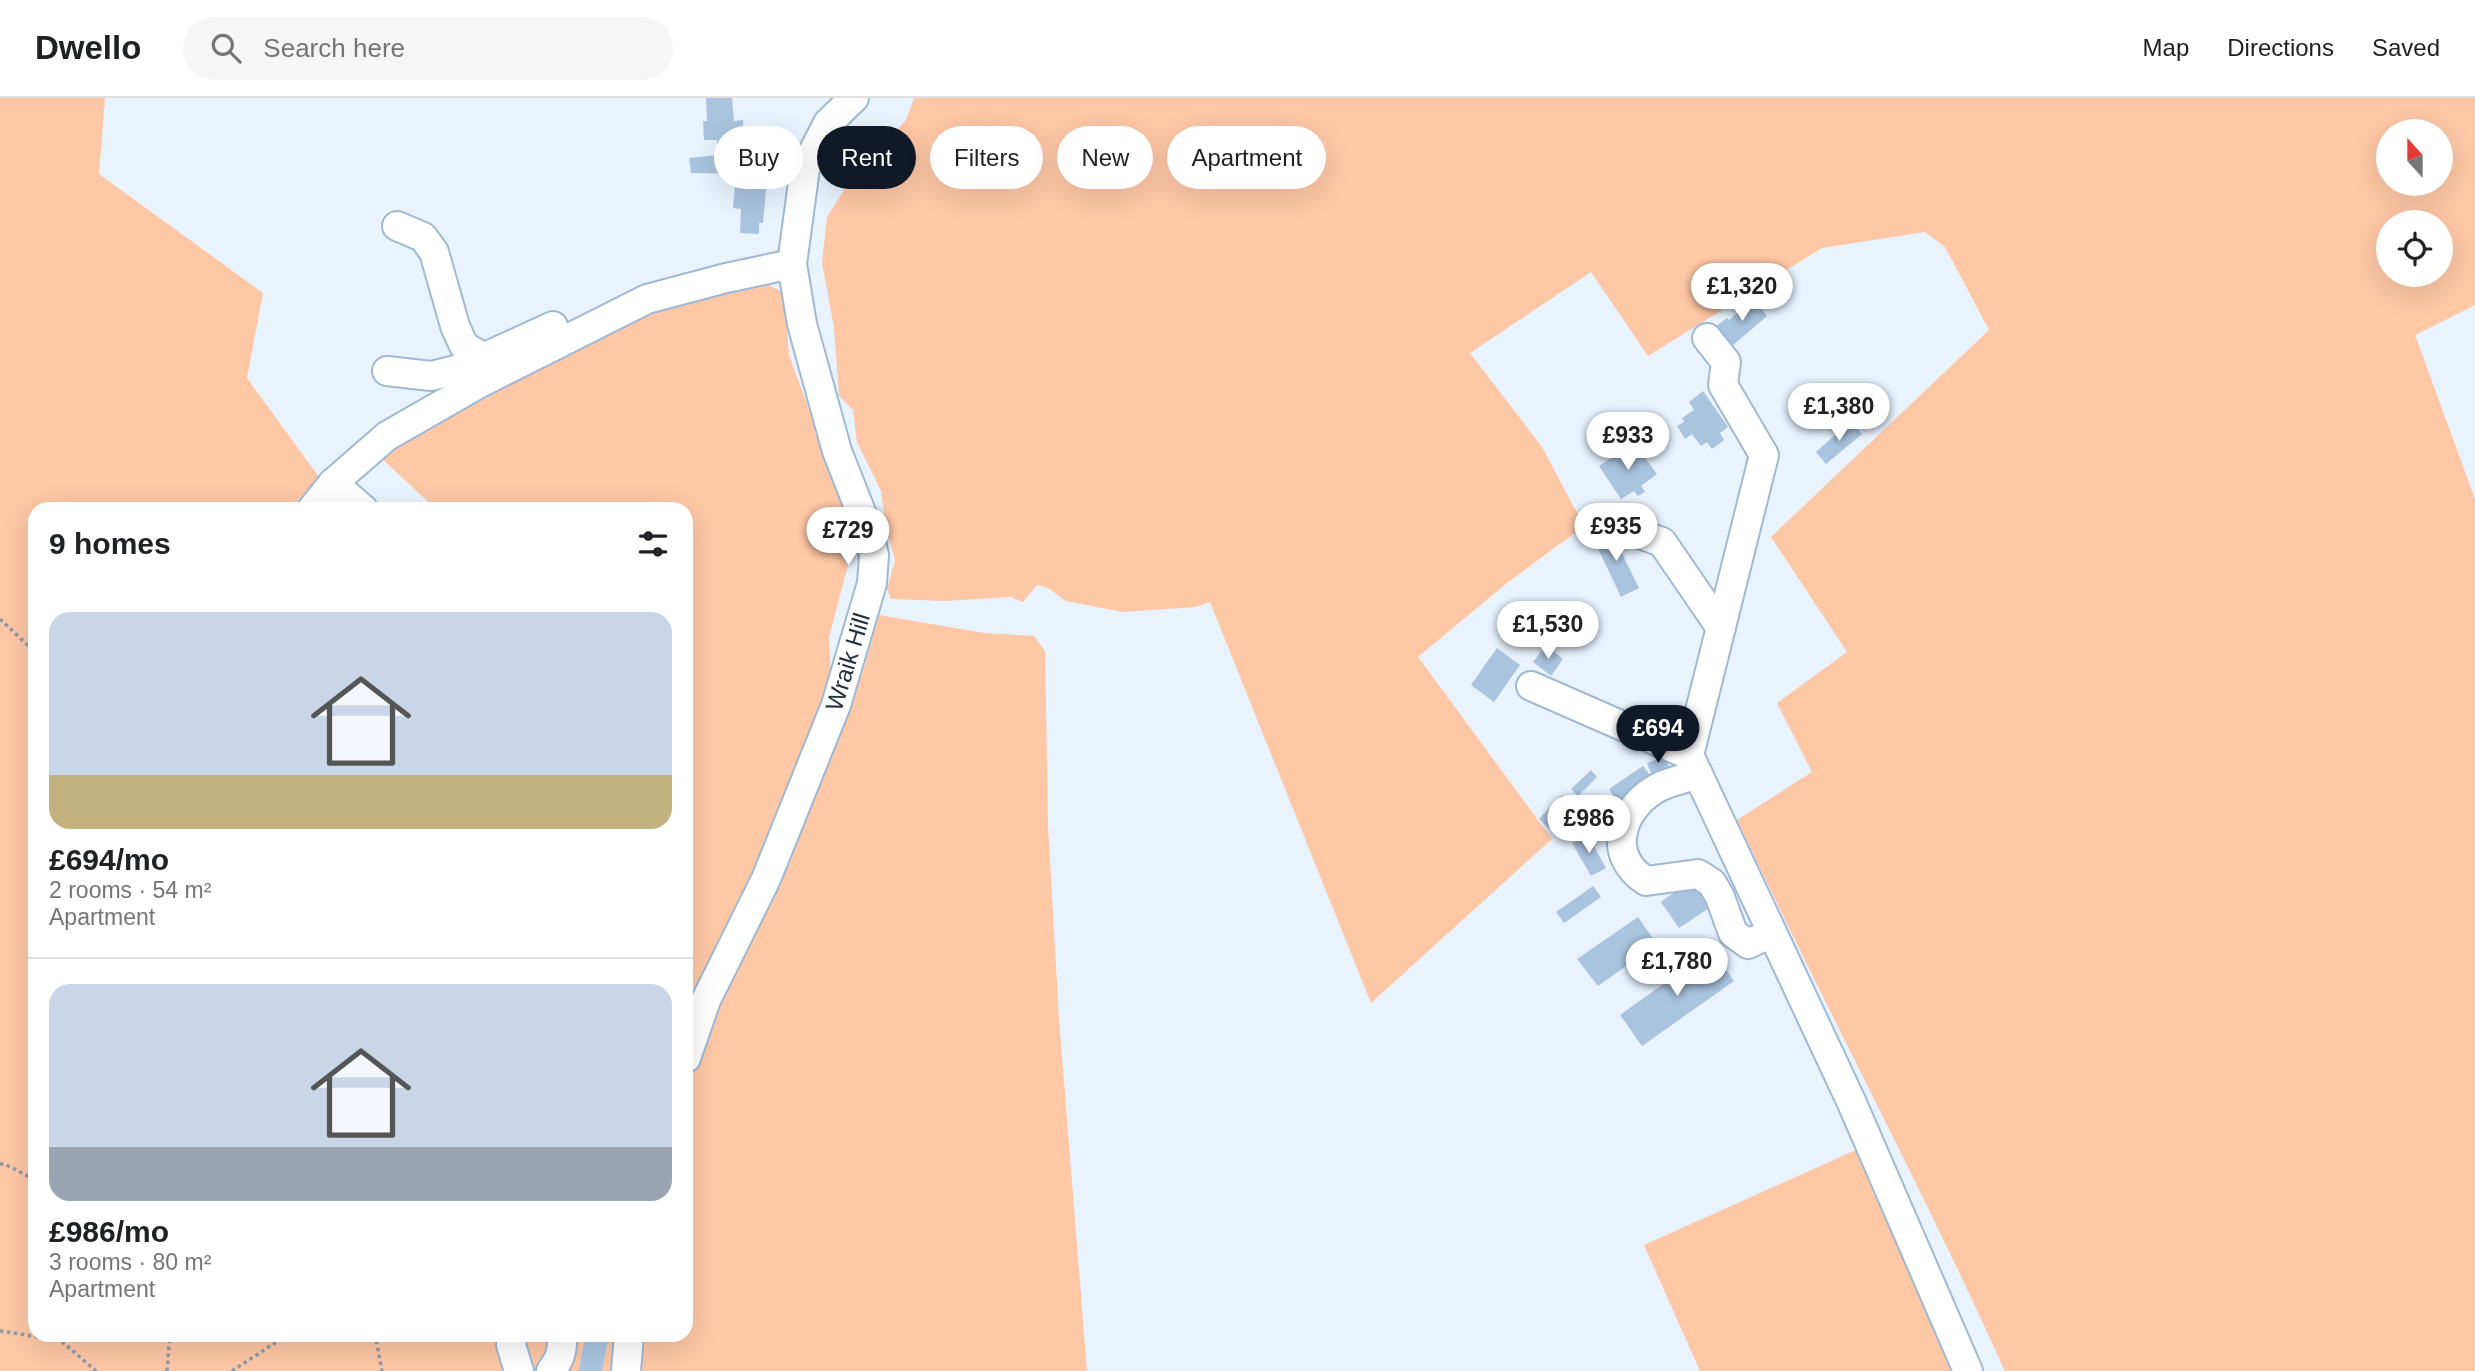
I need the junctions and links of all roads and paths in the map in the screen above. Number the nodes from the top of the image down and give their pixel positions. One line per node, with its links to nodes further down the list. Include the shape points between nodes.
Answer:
1 (854, 98): 3 (street, Wraik Hill, via 828,123 805,168)
2 (397, 226): 5 (street, via 423,237 434,252 459,336 464,346)
3 (793, 257): 5 (street, via 670,274); 7 (street, via 647,299 476,385 387,436); 17 (street, Wraik Hill, via 802,324 837,451 868,530 874,555 872,583 836,705 766,879 706,1000)
4 (1707, 338): 12 (street, via 1726,362 1723,385 1764,455)
5 (484, 358): 6 (street, via 430,376)
6 (387, 371)
7 (333, 483): 8 (street); 9 (street)
8 (318, 502)
9 (355, 502)
10 (1634, 533): 12 (street, via 1661,542)
11 (0, 619): 13 (path)
12 (1721, 628): 15 (street)
13 (28, 645)
14 (1531, 687): 15 (street)
15 (1694, 765): 16 (street); 16 (street, via 1631,812 1621,847 1629,866 1646,881 1698,874 1712,883 1733,933 1748,944)
16 (1772, 933): 36 (street)
17 (693, 1038)
18 (0, 1164): 19 (path)
19 (28, 1176)
20 (0, 1331): 21 (path)
21 (28, 1335)
22 (63, 1342): 29 (path)
23 (169, 1342): 30 (path)
24 (276, 1342): 31 (path)
25 (377, 1342): 32 (path)
26 (511, 1342): 33 (street)
27 (562, 1342): 34 (street, via 559,1361)
28 (628, 1342): 35 (street)
29 (96, 1371)
30 (167, 1371)
31 (232, 1371)
32 (382, 1371)
33 (519, 1371)
34 (551, 1371)
35 (626, 1371)
36 (1968, 1371)

